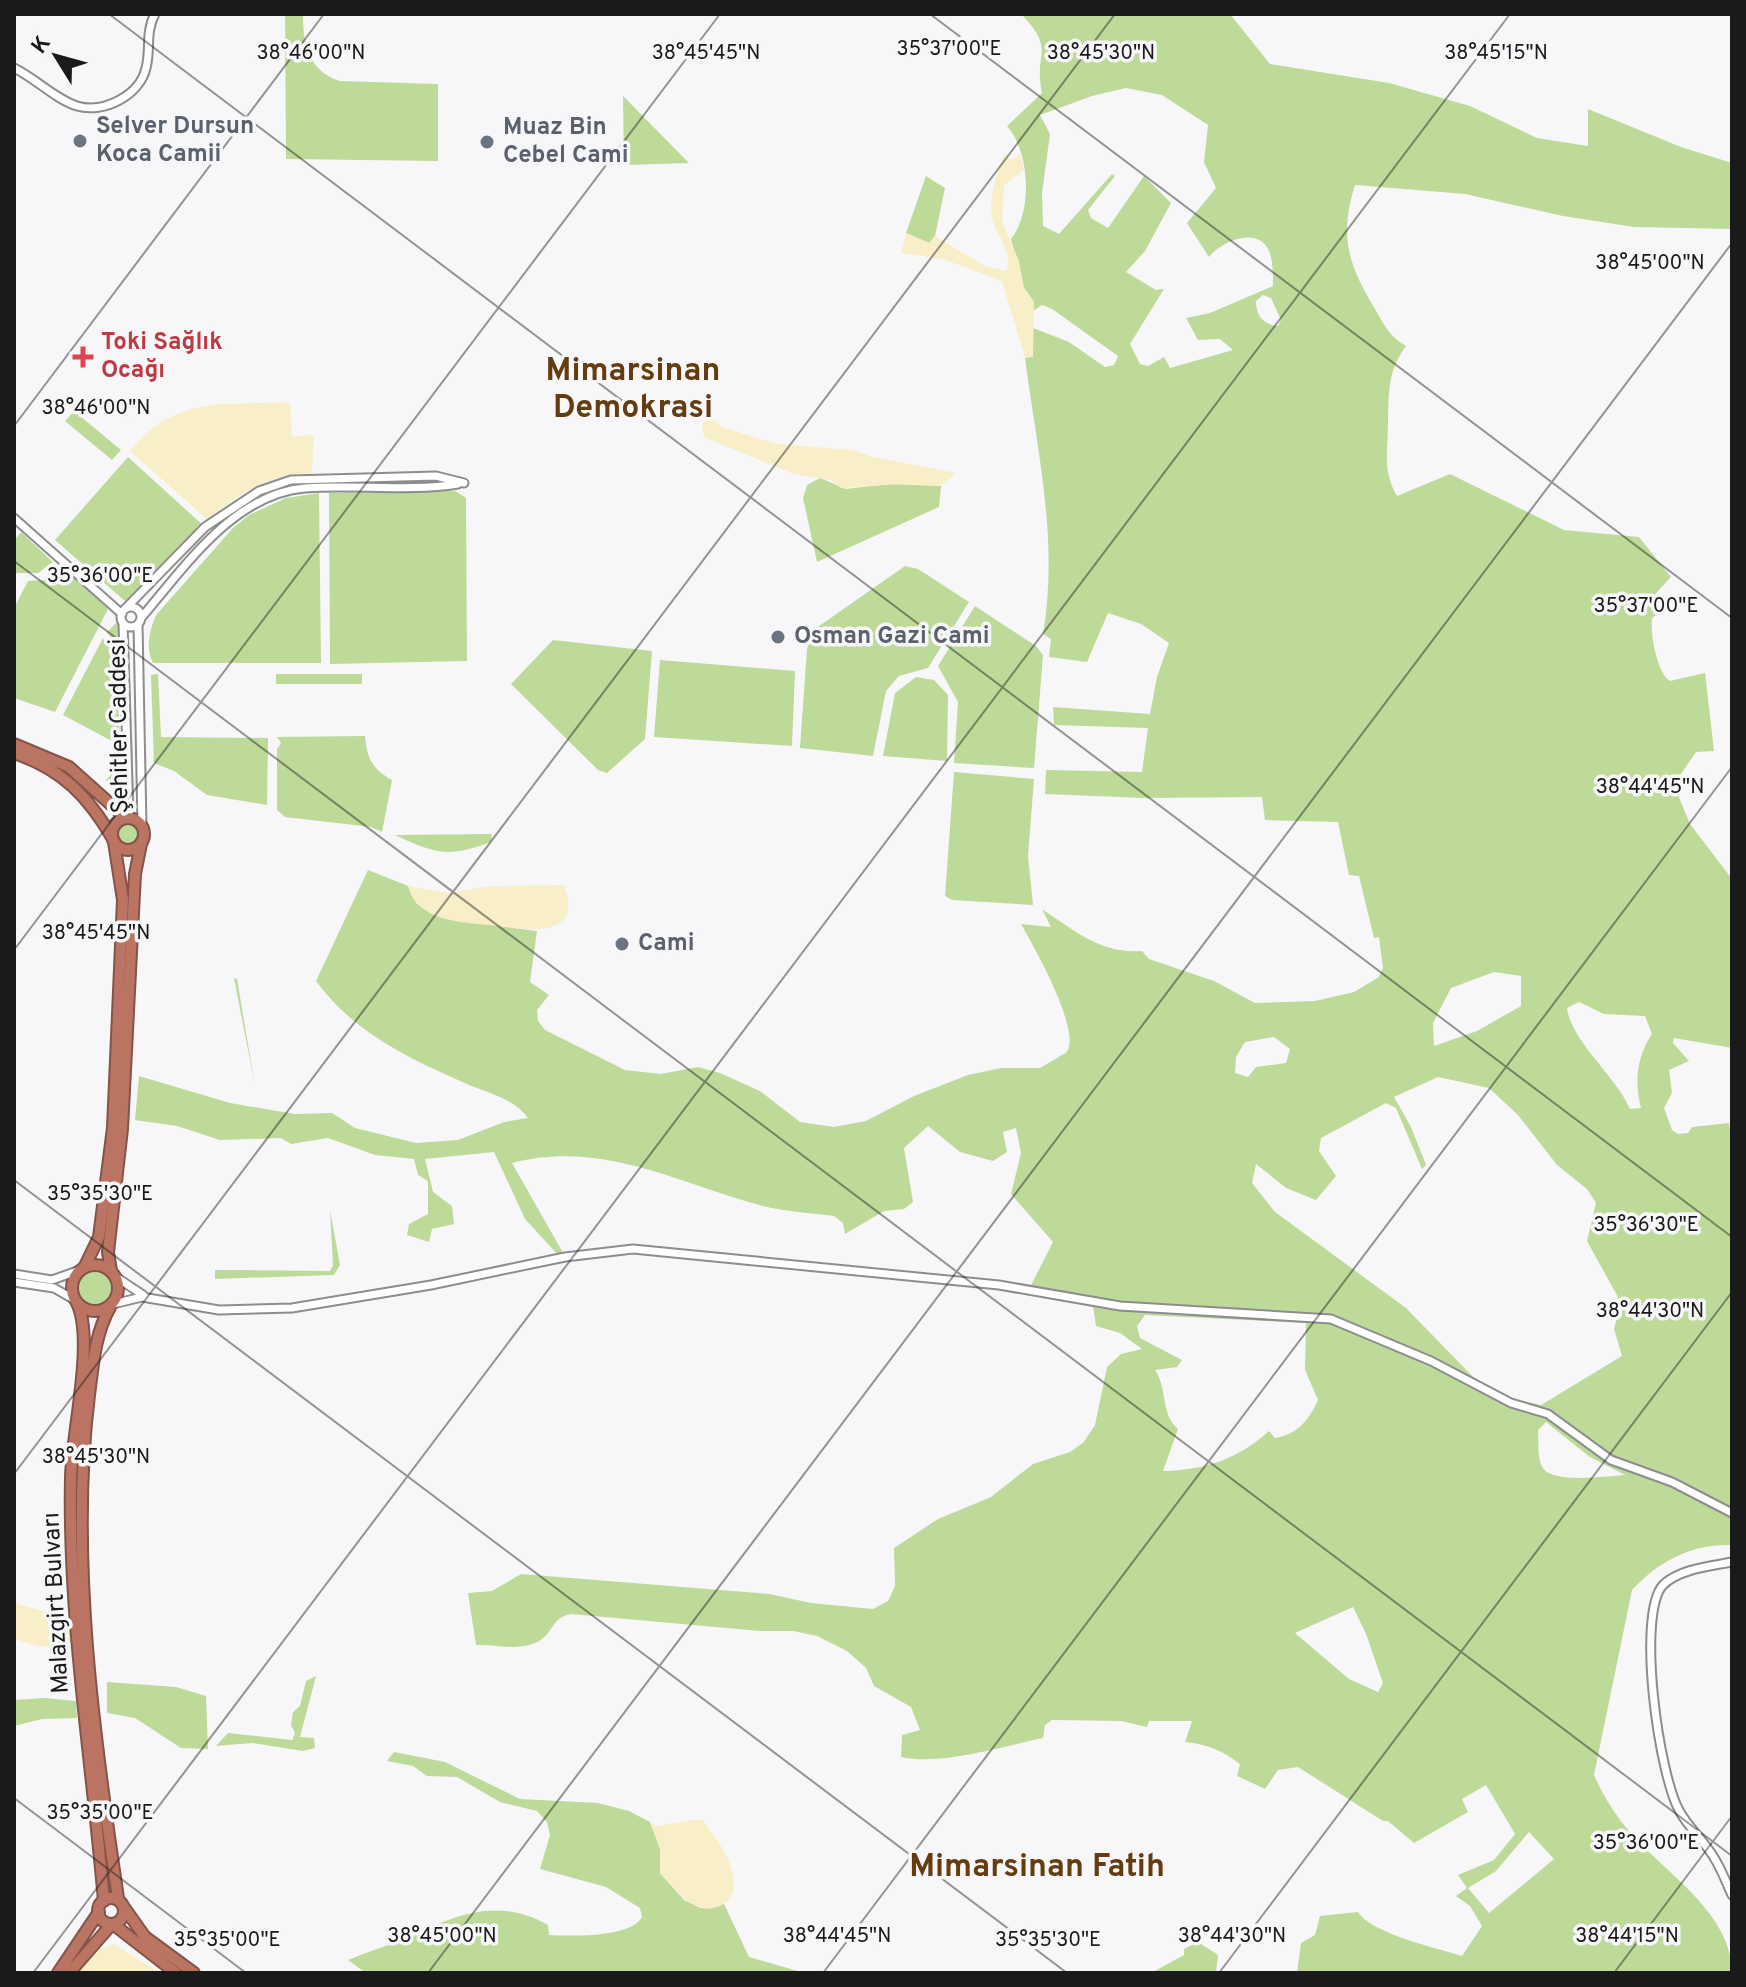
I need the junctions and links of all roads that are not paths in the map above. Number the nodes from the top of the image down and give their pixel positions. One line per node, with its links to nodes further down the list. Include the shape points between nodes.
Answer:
1 (155, 14): 2 (street, via 142,80 119,100 75,105)
2 (14, 68)
3 (14, 518): 4 (street)
4 (123, 616): 5 (street, via 129,627); 5 (street, via 136,609); 5 (street, Şehitler Caddesi, via 205,527 259,491 291,480 436,476 464,483 305,488 277,494 213,535); 8 (street, Şehitler Caddesi)
5 (139, 621): 9 (street, Şehitler Caddesi)
6 (14, 744): 8 (highway, via 69,767)
7 (14, 753): 10 (highway, via 47,766 75,786)
8 (128, 818): 9 (highway); 10 (highway, via 114,827)
9 (142, 826): 11 (highway)
10 (113, 840): 11 (highway, via 127,850); 12 (highway, via 123,900 113,1128 99,1237)
11 (141, 844): 14 (highway, via 134,882 122,1132 108,1252)
12 (82, 1269): 13 (street, via 52,1280); 14 (highway, via 100,1265); 17 (highway, via 72,1284)
13 (14, 1274)
14 (113, 1274): 16 (street); 18 (highway, via 118,1293)
15 (14, 1282): 17 (street, via 54,1288)
16 (149, 1297): 18 (street); 19 (street, via 219,1310 292,1308 565,1257 644,1249 999,1285 1133,1307 1331,1319 1431,1361 1511,1403 1548,1414 1611,1460 1672,1482)
17 (76, 1302): 18 (highway, via 95,1312); 22 (highway, Malazgirt Bulvarı, via 85,1334 71,1464 73,1558)
18 (112, 1305): 23 (highway, Malazgirt Bulvarı, via 96,1343 82,1497 92,1689)
19 (1732, 1513)
20 (1732, 1562): 21 (street, via 1666,1582 1654,1601 1652,1621 1657,1736 1671,1793)
21 (1732, 1895)
22 (104, 1901): 23 (highway, via 110,1897); 24 (highway)
23 (121, 1902): 25 (highway); 29 (highway, via 142,1934)
24 (99, 1912): 25 (highway, via 103,1922); 26 (highway)
25 (112, 1924): 27 (highway); 28 (highway)
26 (58, 1973)
27 (69, 1973)
28 (176, 1973)
29 (194, 1973)

